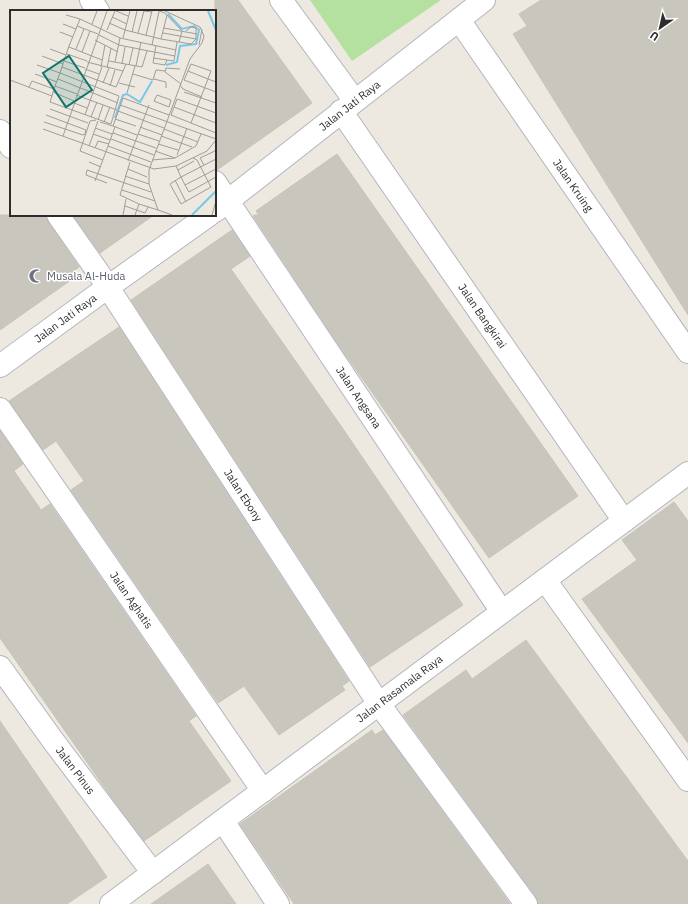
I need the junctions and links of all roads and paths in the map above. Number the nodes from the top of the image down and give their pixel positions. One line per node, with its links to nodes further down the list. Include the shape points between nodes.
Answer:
1 (91, 0): 4 (street)
2 (281, 0): 6 (street, Jalan Bangkirai)
3 (484, 0): 5 (street, Jalan Jati Raya)
4 (97, 10)
5 (459, 20): 6 (street, Jalan Jati Raya); 14 (street, Jalan Kruing)
6 (348, 106): 10 (street, Jalan Jati Raya); 18 (street, Jalan Bangkirai)
7 (0, 131): 8 (street)
8 (10, 146)
9 (216, 185): 10 (street, Jalan Angsana)
10 (222, 206): 20 (street, Jalan Angsana)
11 (59, 216): 13 (street, Jalan Ebony)
12 (208, 216): 13 (street, Jalan Jati Raya)
13 (108, 287): 15 (street, Jalan Jati Raya); 22 (street, Jalan Ebony)
14 (688, 352)
15 (0, 366)
16 (0, 409): 24 (street, Jalan Aghatis)
17 (685, 482): 18 (street, Jalan Rasamala Raya)
18 (624, 521): 19 (street, Jalan Rasamala Raya)
19 (546, 580): 20 (street, Jalan Rasamala Raya); 23 (street)
20 (502, 612): 22 (street, Jalan Rasamala Raya)
21 (0, 667): 26 (street, Jalan Pinus)
22 (379, 704): 24 (street, Jalan Rasamala Raya); 29 (street, Jalan Ebony)
23 (688, 780)
24 (263, 791): 25 (street, Jalan Rasamala Raya)
25 (222, 821): 26 (street, Jalan Rasamala Raya); 28 (street)
26 (153, 873): 27 (street, Jalan Rasamala Raya)
27 (111, 904)
28 (278, 904)
29 (526, 904)

